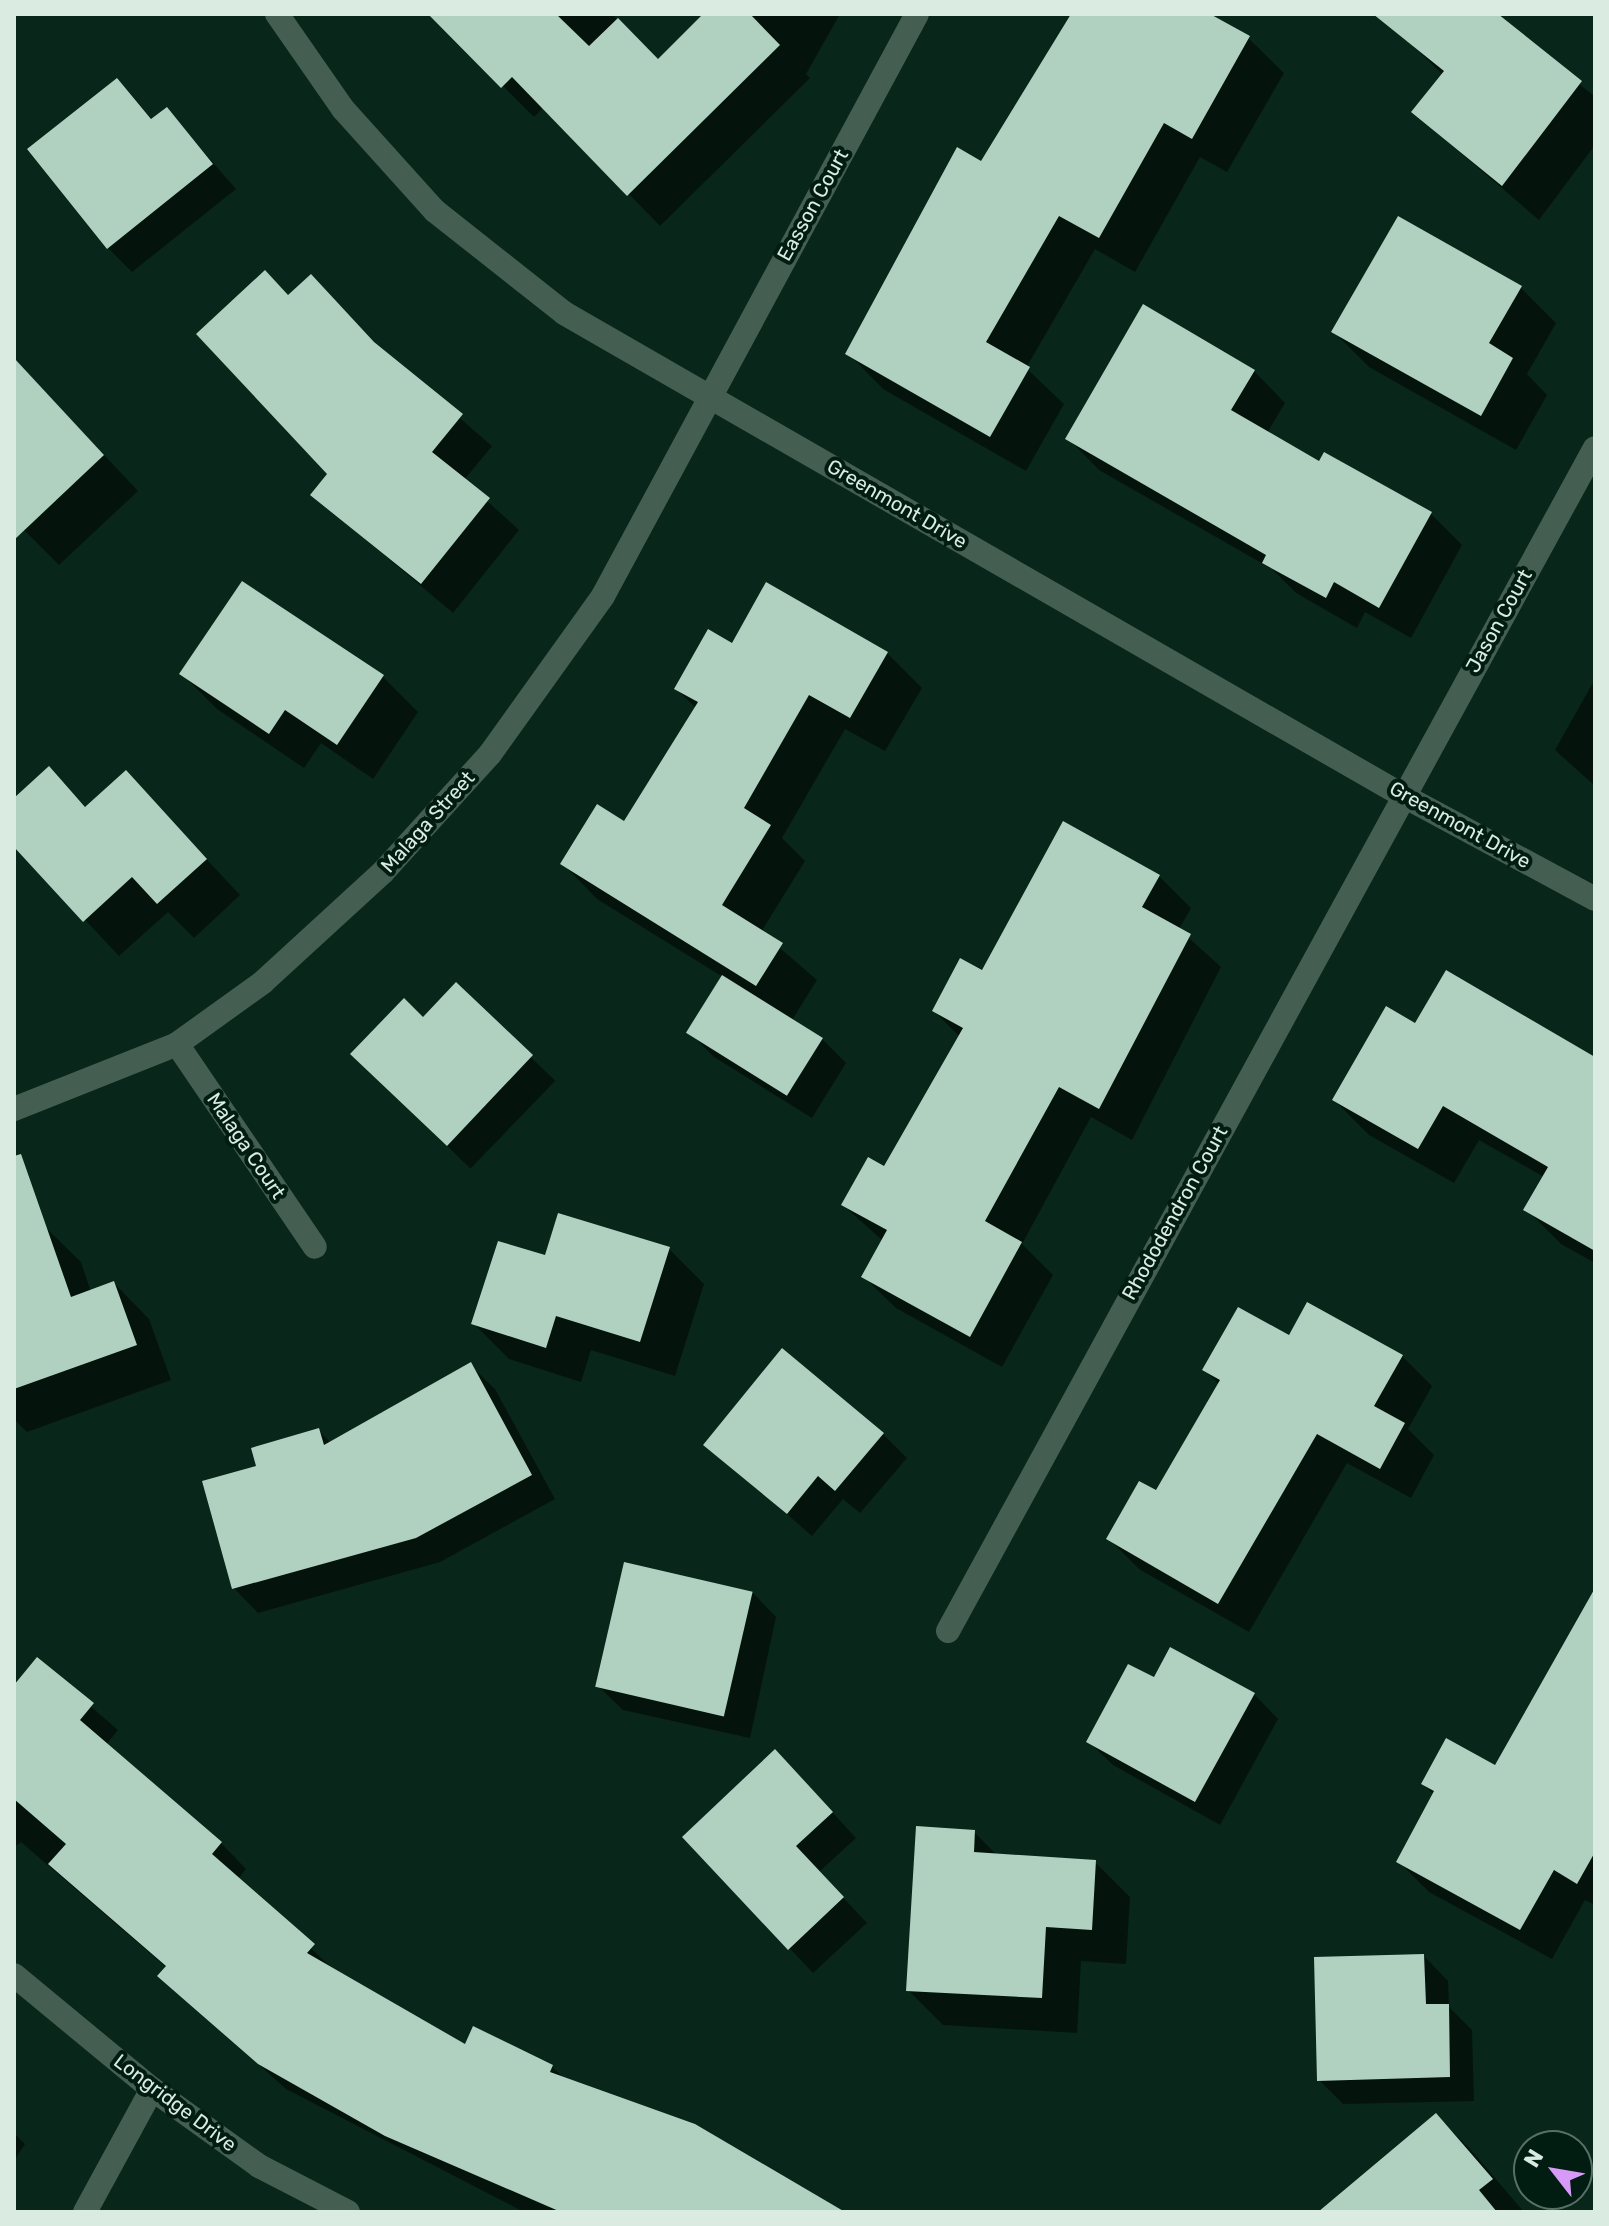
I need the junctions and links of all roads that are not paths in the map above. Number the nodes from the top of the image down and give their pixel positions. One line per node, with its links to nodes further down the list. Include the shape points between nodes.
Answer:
1 (277, 14): 3 (street, Greenmont Drive, via 343,109 435,211 564,313)
2 (917, 14): 3 (street, Easson Court)
3 (709, 396): 5 (street, Greenmont Drive); 7 (street, Malaga Street, via 603,596 490,754 383,872 262,983)
4 (1595, 448): 5 (street, Jason Court)
5 (1402, 795): 6 (street, Greenmont Drive); 10 (street, Rhododendron Court)
6 (1595, 899)
7 (177, 1044): 8 (street, Malaga Street); 9 (street, Malaga Court)
8 (14, 1109)
9 (315, 1247)
10 (948, 1631)
11 (14, 1975): 12 (street, Longridge Drive)
12 (152, 2089): 13 (street); 14 (street, Longridge Drive, via 259,2166)
13 (85, 2212)
14 (348, 2212)

